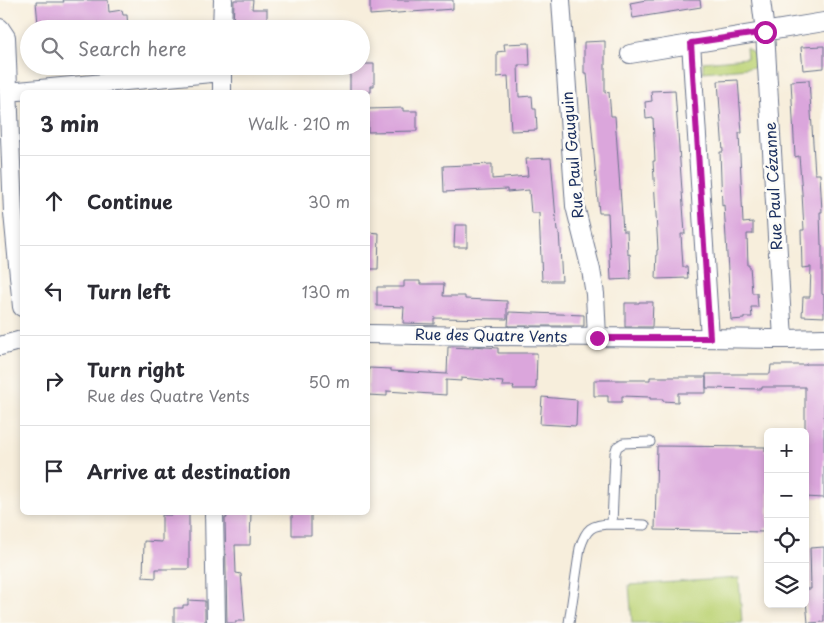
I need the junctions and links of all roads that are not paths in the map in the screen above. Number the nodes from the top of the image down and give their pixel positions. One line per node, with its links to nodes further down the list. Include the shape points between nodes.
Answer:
1 (223, 0): 4 (street)
2 (561, 0): 18 (street, Rue Paul Gauguin, via 575,206 593,278)
3 (761, 0): 7 (street, Rue Paul Cézanne)
4 (222, 20)
5 (824, 22): 7 (street)
6 (0, 28): 15 (street, via 6,37)
7 (765, 32): 8 (street); 21 (street, Rue Paul Cézanne)
8 (691, 43): 9 (street); 19 (street)
9 (630, 54)
10 (166, 75): 12 (street)
11 (222, 75): 13 (street)
12 (27, 90)
13 (222, 90)
14 (20, 91): 15 (street)
15 (8, 92): 16 (street)
16 (20, 286)
17 (370, 334): 18 (street, Rue des Quatre Vents)
18 (597, 338): 19 (street, Rue des Quatre Vents)
19 (710, 338): 21 (street, Rue des Quatre Vents)
20 (824, 338): 21 (street, Rue des Quatre Vents)
21 (783, 339)
22 (20, 341): 23 (street)
23 (0, 346)
24 (650, 442): 26 (lane, via 623,443 617,447)
25 (214, 515): 28 (street)
26 (612, 524): 27 (lane); 29 (lane, via 598,524 584,536)
27 (645, 525)
28 (216, 623)
29 (569, 623)

